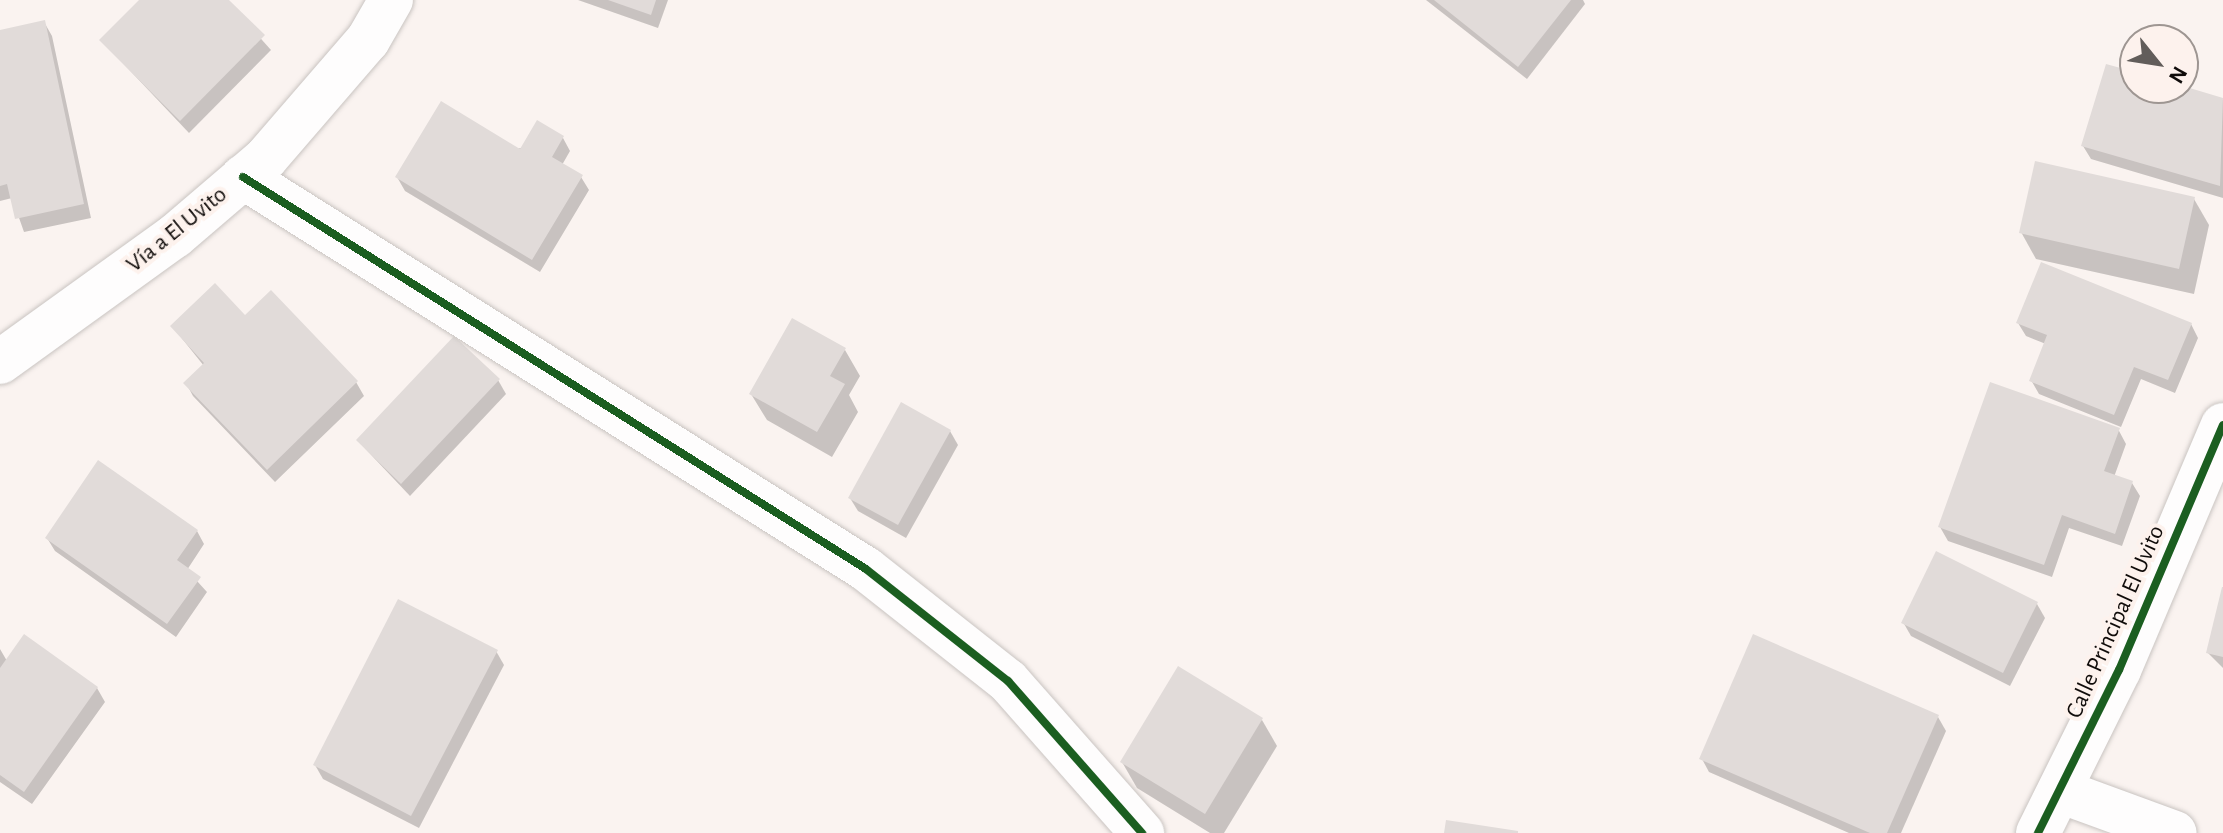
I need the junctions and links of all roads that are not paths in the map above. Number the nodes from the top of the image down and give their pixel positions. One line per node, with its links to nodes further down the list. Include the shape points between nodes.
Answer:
1 (391, 0): 2 (street, Vía a El Uvito, via 368,40 266,158)
2 (243, 177): 3 (street, Vía a El Uvito, via 175,236); 6 (street, via 866,569 1008,681)
3 (0, 362)
4 (2223, 425): 5 (street, Calle Principal El Uvito, via 2119,670)
5 (2060, 791): 7 (street, Calle Principal El Uvito); 8 (street)
6 (1142, 833)
7 (2038, 833)
8 (2175, 833)

